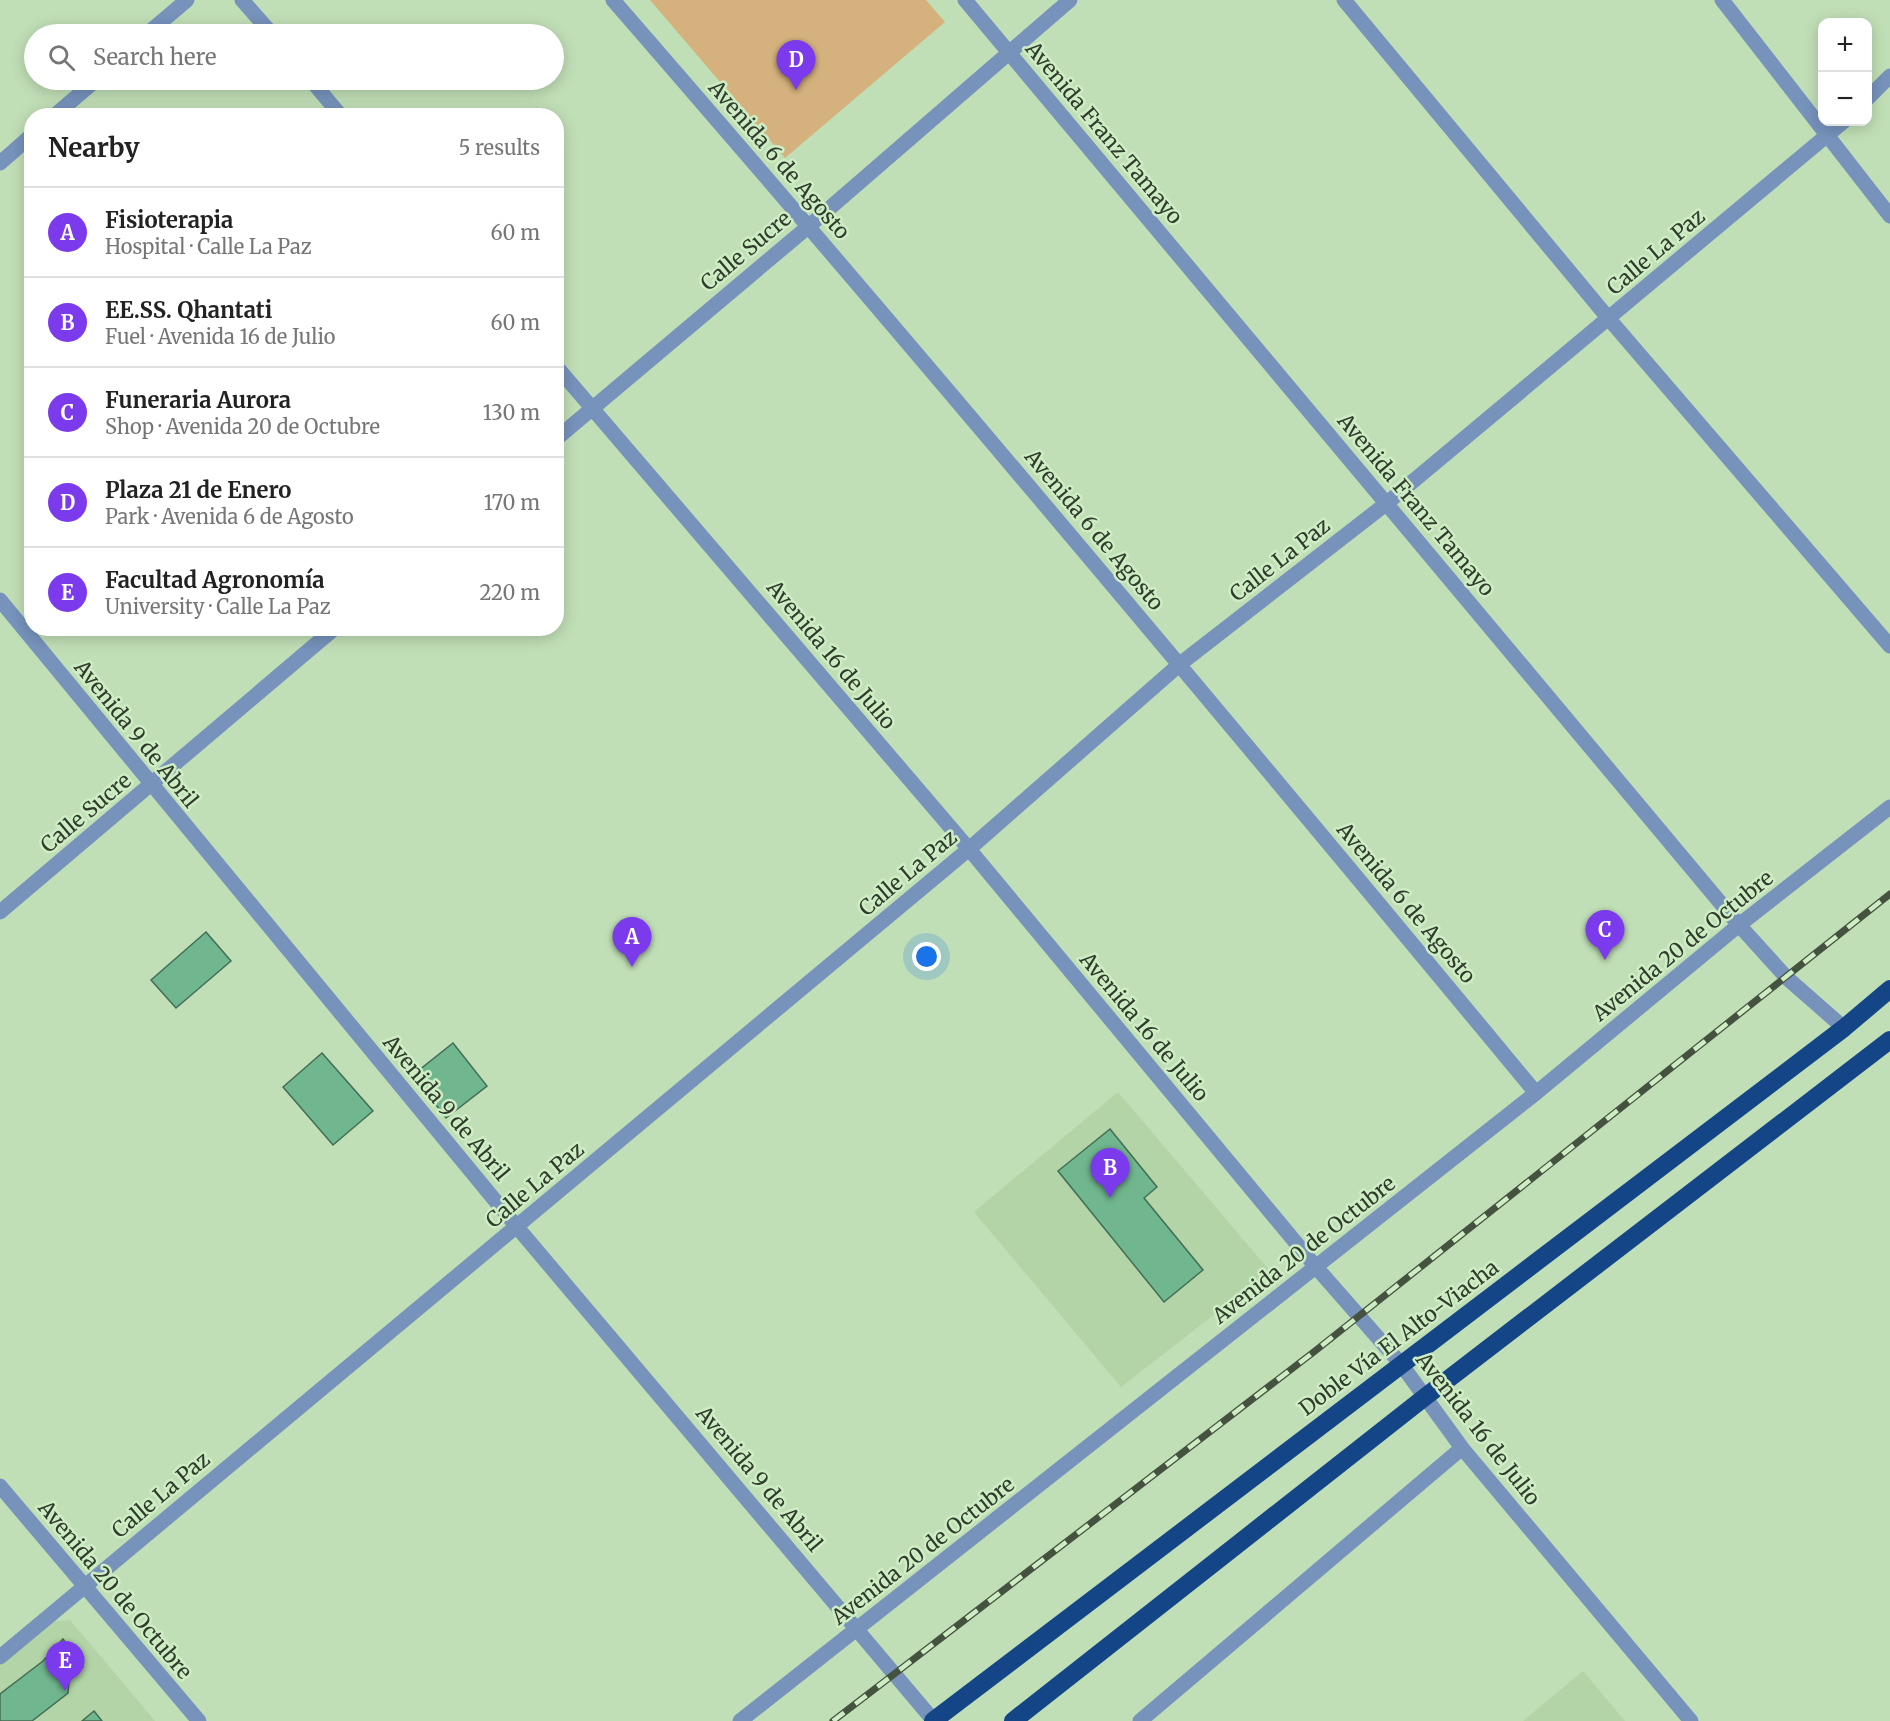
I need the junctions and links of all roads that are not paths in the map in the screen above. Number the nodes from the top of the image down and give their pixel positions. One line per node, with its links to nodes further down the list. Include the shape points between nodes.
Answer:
1 (187, 0): 8 (street)
2 (242, 0): 9 (street)
3 (613, 0): 22 (street, Avenida 6 de Agosto)
4 (965, 0): 10 (street, Avenida Franz Tamayo)
5 (1070, 0): 10 (street, Calle Sucre)
6 (1344, 0): 23 (street)
7 (1722, 0): 18 (street)
8 (159, 24)
9 (263, 24)
10 (1008, 52): 22 (street, Calle Sucre); 27 (street, Avenida Franz Tamayo)
11 (1890, 76): 14 (street)
12 (84, 90): 15 (street)
13 (319, 90): 16 (street)
14 (1872, 94)
15 (63, 108)
16 (334, 108)
17 (1838, 126): 18 (street, Calle La Paz)
18 (1826, 137): 21 (street); 23 (street, Calle La Paz)
19 (24, 142): 20 (street)
20 (0, 163)
21 (1890, 216)
22 (809, 226): 25 (street, Calle Sucre); 33 (street, Avenida 6 de Agosto)
23 (1609, 319): 27 (street, Calle La Paz); 32 (street)
24 (564, 375): 25 (street, Avenida 16 de Julio)
25 (592, 408): 26 (street, Calle Sucre); 36 (street, Avenida 16 de Julio)
26 (564, 432)
27 (1387, 503): 33 (street, Calle La Paz); 38 (street, Avenida Franz Tamayo)
28 (0, 600): 29 (street, Avenida 9 de Abril)
29 (24, 630)
30 (29, 636): 34 (street, Avenida 9 de Abril)
31 (326, 636): 34 (street, Calle Sucre)
32 (1890, 646)
33 (1180, 664): 36 (street, Calle La Paz); 42 (street, Avenida 6 de Agosto)
34 (151, 786): 37 (street, Calle Sucre); 43 (street, Avenida 9 de Abril)
35 (1890, 807): 38 (street, Avenida 20 de Octubre)
36 (969, 849): 43 (street, Calle La Paz); 44 (street, Avenida 16 de Julio)
37 (0, 912)
38 (1739, 925): 40 (street, Avenida Franz Tamayo, via 1787,978); 42 (street, Avenida 20 de Octubre)
39 (1890, 989): 40 (highway, Doble Vía El Alto-Viacha)
40 (1844, 1028): 45 (highway, Doble Vía El Alto-Viacha)
41 (1890, 1040): 46 (highway)
42 (1536, 1093): 44 (street, Avenida 20 de Octubre)
43 (517, 1227): 49 (street, Calle La Paz); 50 (street, Avenida 9 de Abril)
44 (1316, 1267): 45 (street, Avenida 16 de Julio); 50 (street, Avenida 20 de Octubre)
45 (1401, 1364): 46 (street, Avenida 16 de Julio); 54 (highway, Doble Vía El Alto-Viacha)
46 (1425, 1397): 47 (street, Avenida 16 de Julio); 55 (highway)
47 (1462, 1448): 56 (street); 57 (street, Avenida 16 de Julio)
48 (0, 1486): 49 (street, Avenida 20 de Octubre)
49 (85, 1587): 51 (street, Calle La Paz); 52 (street, Avenida 20 de Octubre)
50 (859, 1628): 53 (street, Avenida 20 de Octubre); 54 (street, Avenida 9 de Abril)
51 (0, 1657)
52 (199, 1721)
53 (740, 1721)
54 (934, 1721)
55 (1013, 1721)
56 (1140, 1721)
57 (1691, 1721)

